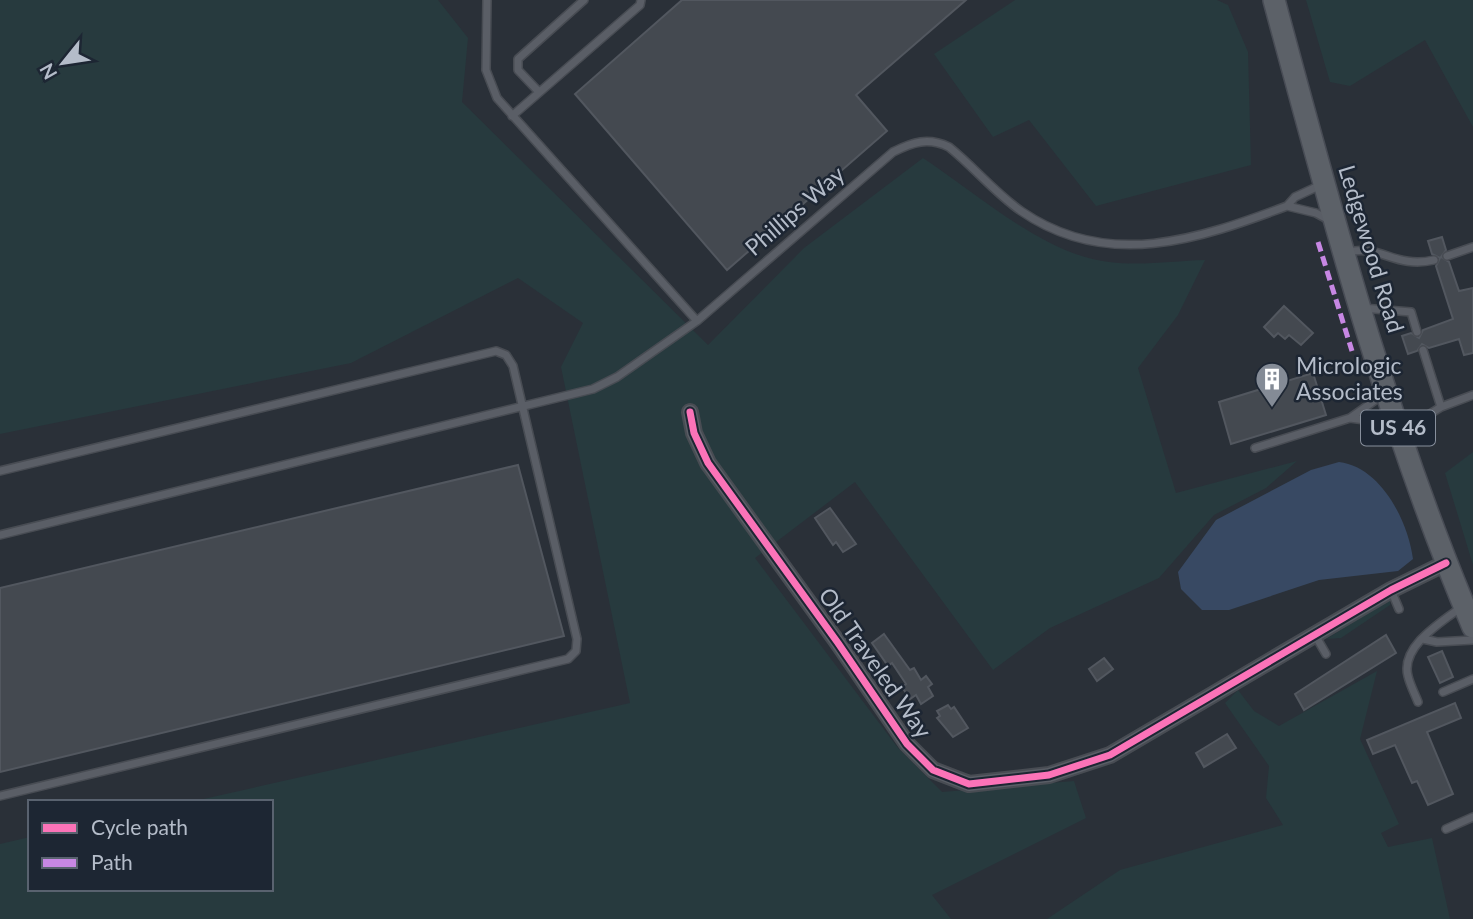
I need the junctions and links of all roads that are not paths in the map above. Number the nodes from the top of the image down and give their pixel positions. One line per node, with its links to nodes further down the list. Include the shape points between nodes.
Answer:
1 (487, 0): 6 (lane, via 488,77)
2 (584, 0): 5 (lane, via 518,59 518,70)
3 (641, 0): 5 (lane)
4 (1274, 0): 7 (main road, Ledgewood Road / US 46)
5 (538, 92): 6 (lane)
6 (512, 116): 15 (lane)
7 (1324, 183): 8 (lane, Phillips Way, via 1308,188); 9 (main road, Ledgewood Road / US 46)
8 (1287, 206): 9 (lane); 15 (lane, Phillips Way, via 1183,241 1102,242 1034,218 949,147 918,141 893,152)
9 (1336, 224): 11 (main road, Ledgewood Road / US 46)
10 (1473, 247): 12 (lane)
11 (1345, 252): 13 (lane, via 1364,248 1407,263); 14 (main road, Ledgewood Road / US 46)
12 (1447, 256)
13 (1434, 260)
14 (1361, 308): 16 (lane, via 1411,312); 18 (main road, Ledgewood Road / US 46)
15 (697, 321): 20 (lane, Phillips Way, via 593,389)
16 (1417, 332)
17 (1423, 350): 21 (lane)
18 (1387, 391): 23 (lane); 24 (main road, Ledgewood Road / US 46)
19 (1473, 395): 21 (lane)
20 (523, 407): 26 (lane, via 513,366 506,355 496,351); 27 (lane, Phillips Way); 40 (lane, via 577,639 576,651 568,659)
21 (1441, 407): 24 (lane)
22 (690, 412): 33 (street, Old Traveled Way, via 708,463 889,720 924,764 950,779 980,785 1094,761)
23 (1350, 418): 24 (lane); 25 (lane)
24 (1399, 428): 28 (main road, Ledgewood Road / US 46)
25 (1255, 448)
26 (0, 471)
27 (0, 535)
28 (1446, 563): 29 (street, Old Traveled Way); 30 (main road, Ledgewood Road / US 46)
29 (1391, 590): 31 (lane); 33 (street, Old Traveled Way)
30 (1464, 605): 32 (main road, Ledgewood Road / US 46); 34 (lane)
31 (1399, 609)
32 (1473, 627)
33 (1315, 635): 36 (lane)
34 (1423, 639): 35 (lane); 39 (lane, via 1407,668)
35 (1473, 640)
36 (1326, 654)
37 (1473, 679): 38 (lane)
38 (1443, 692)
39 (1418, 702)
40 (0, 796)
41 (1473, 817): 42 (lane)
42 (1446, 829)

